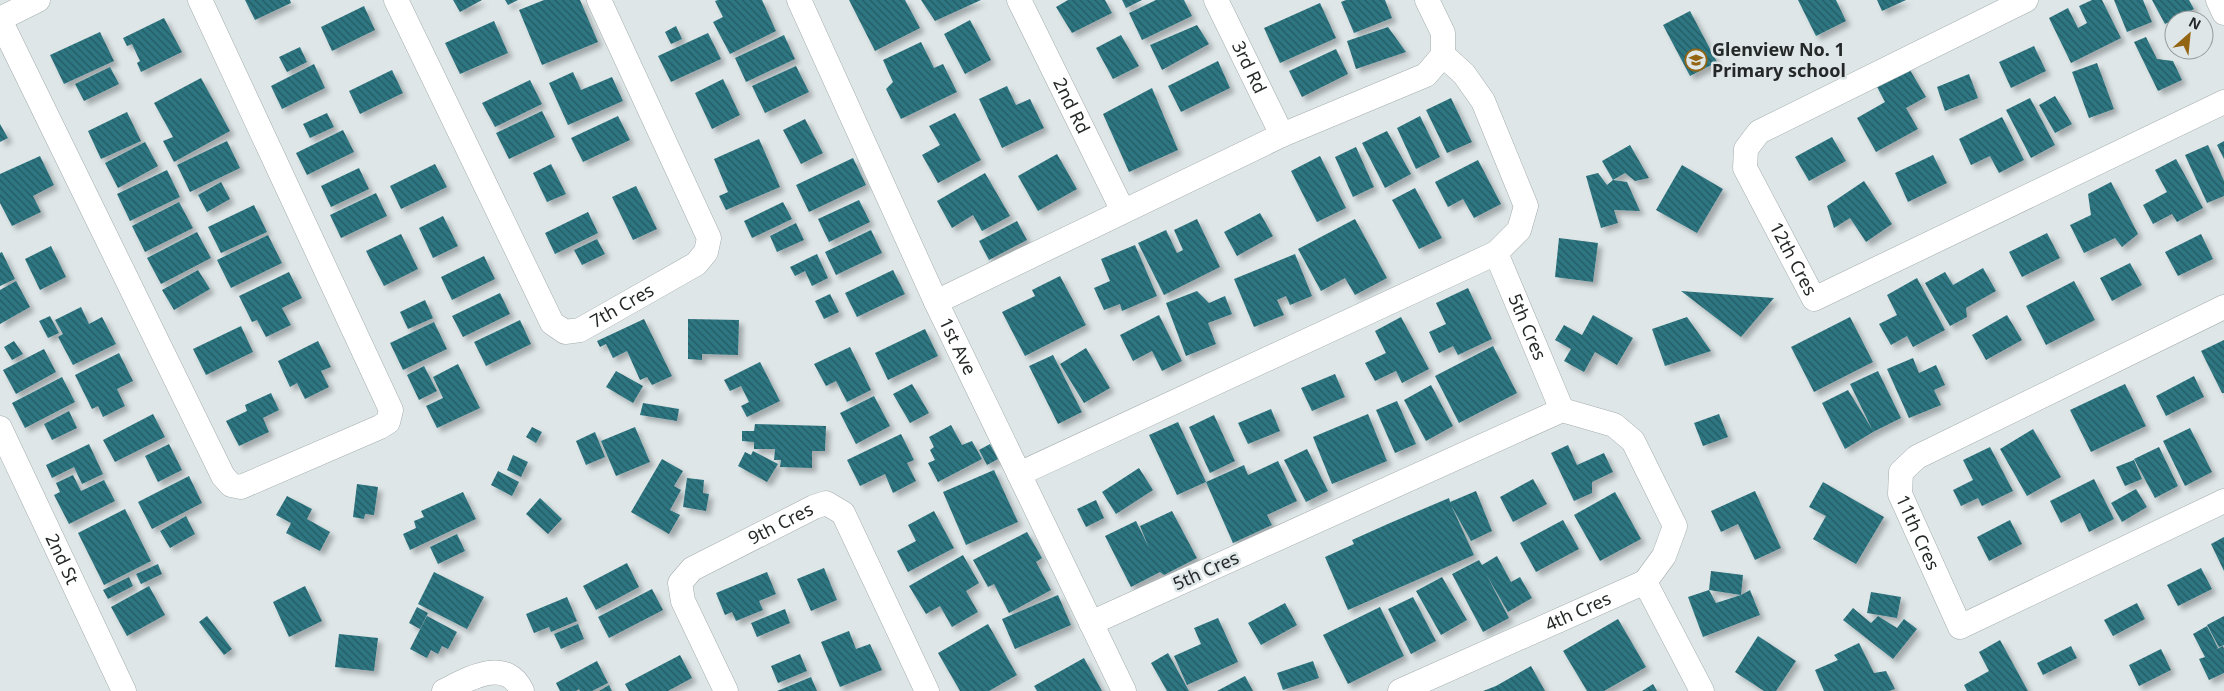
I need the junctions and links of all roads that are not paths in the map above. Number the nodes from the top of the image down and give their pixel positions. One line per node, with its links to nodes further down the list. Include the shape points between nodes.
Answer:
1 (38, 0): 11 (street)
2 (200, 0): 11 (street, via 391,410 388,422 380,427 241,487 231,485 223,476)
3 (396, 0): 4 (street, 7th Cres, via 552,323 565,332 580,330 696,264 706,252 709,238)
4 (600, 0)
5 (799, 0): 18 (street, 1st Ave)
6 (1019, 0): 16 (street, 2nd Rd)
7 (1216, 0): 15 (street, 3rd Rd)
8 (1427, 0): 13 (street)
9 (2026, 0): 14 (street, 12th Cres, via 1759,132 1746,149 1745,168 1814,299)
10 (2218, 0): 12 (street)
11 (6, 12)
12 (2224, 12)
13 (1443, 44): 15 (street, via 1426,75); 17 (street, via 1483,101 1526,206 1519,230)
14 (2224, 102)
15 (1282, 134): 16 (street)
16 (1123, 211): 18 (street)
17 (1496, 253): 20 (street, 5th Cres); 22 (street)
18 (936, 302): 22 (street, 1st Ave)
19 (2224, 307): 23 (street, 11th Cres, via 1917,457 1901,472 1900,494 1960,627)
20 (1562, 410): 24 (street, via 1614,425 1633,441 1675,526 1664,556); 25 (street, 5th Cres)
21 (0, 428): 26 (street, 2nd St)
22 (1019, 474): 25 (street, 1st Ave)
23 (2224, 501)
24 (1644, 582): 32 (street, 4th Cres); 33 (street)
25 (1091, 623): 31 (street, 1st Ave)
26 (124, 691)
27 (444, 691): 28 (street, via 477,674 500,672 519,683)
28 (522, 691)
29 (726, 691): 30 (street, 9th Cres, via 683,601 680,583 692,569 826,503 843,513)
30 (927, 691)
31 (1124, 691)
32 (1400, 691)
33 (1702, 691)

